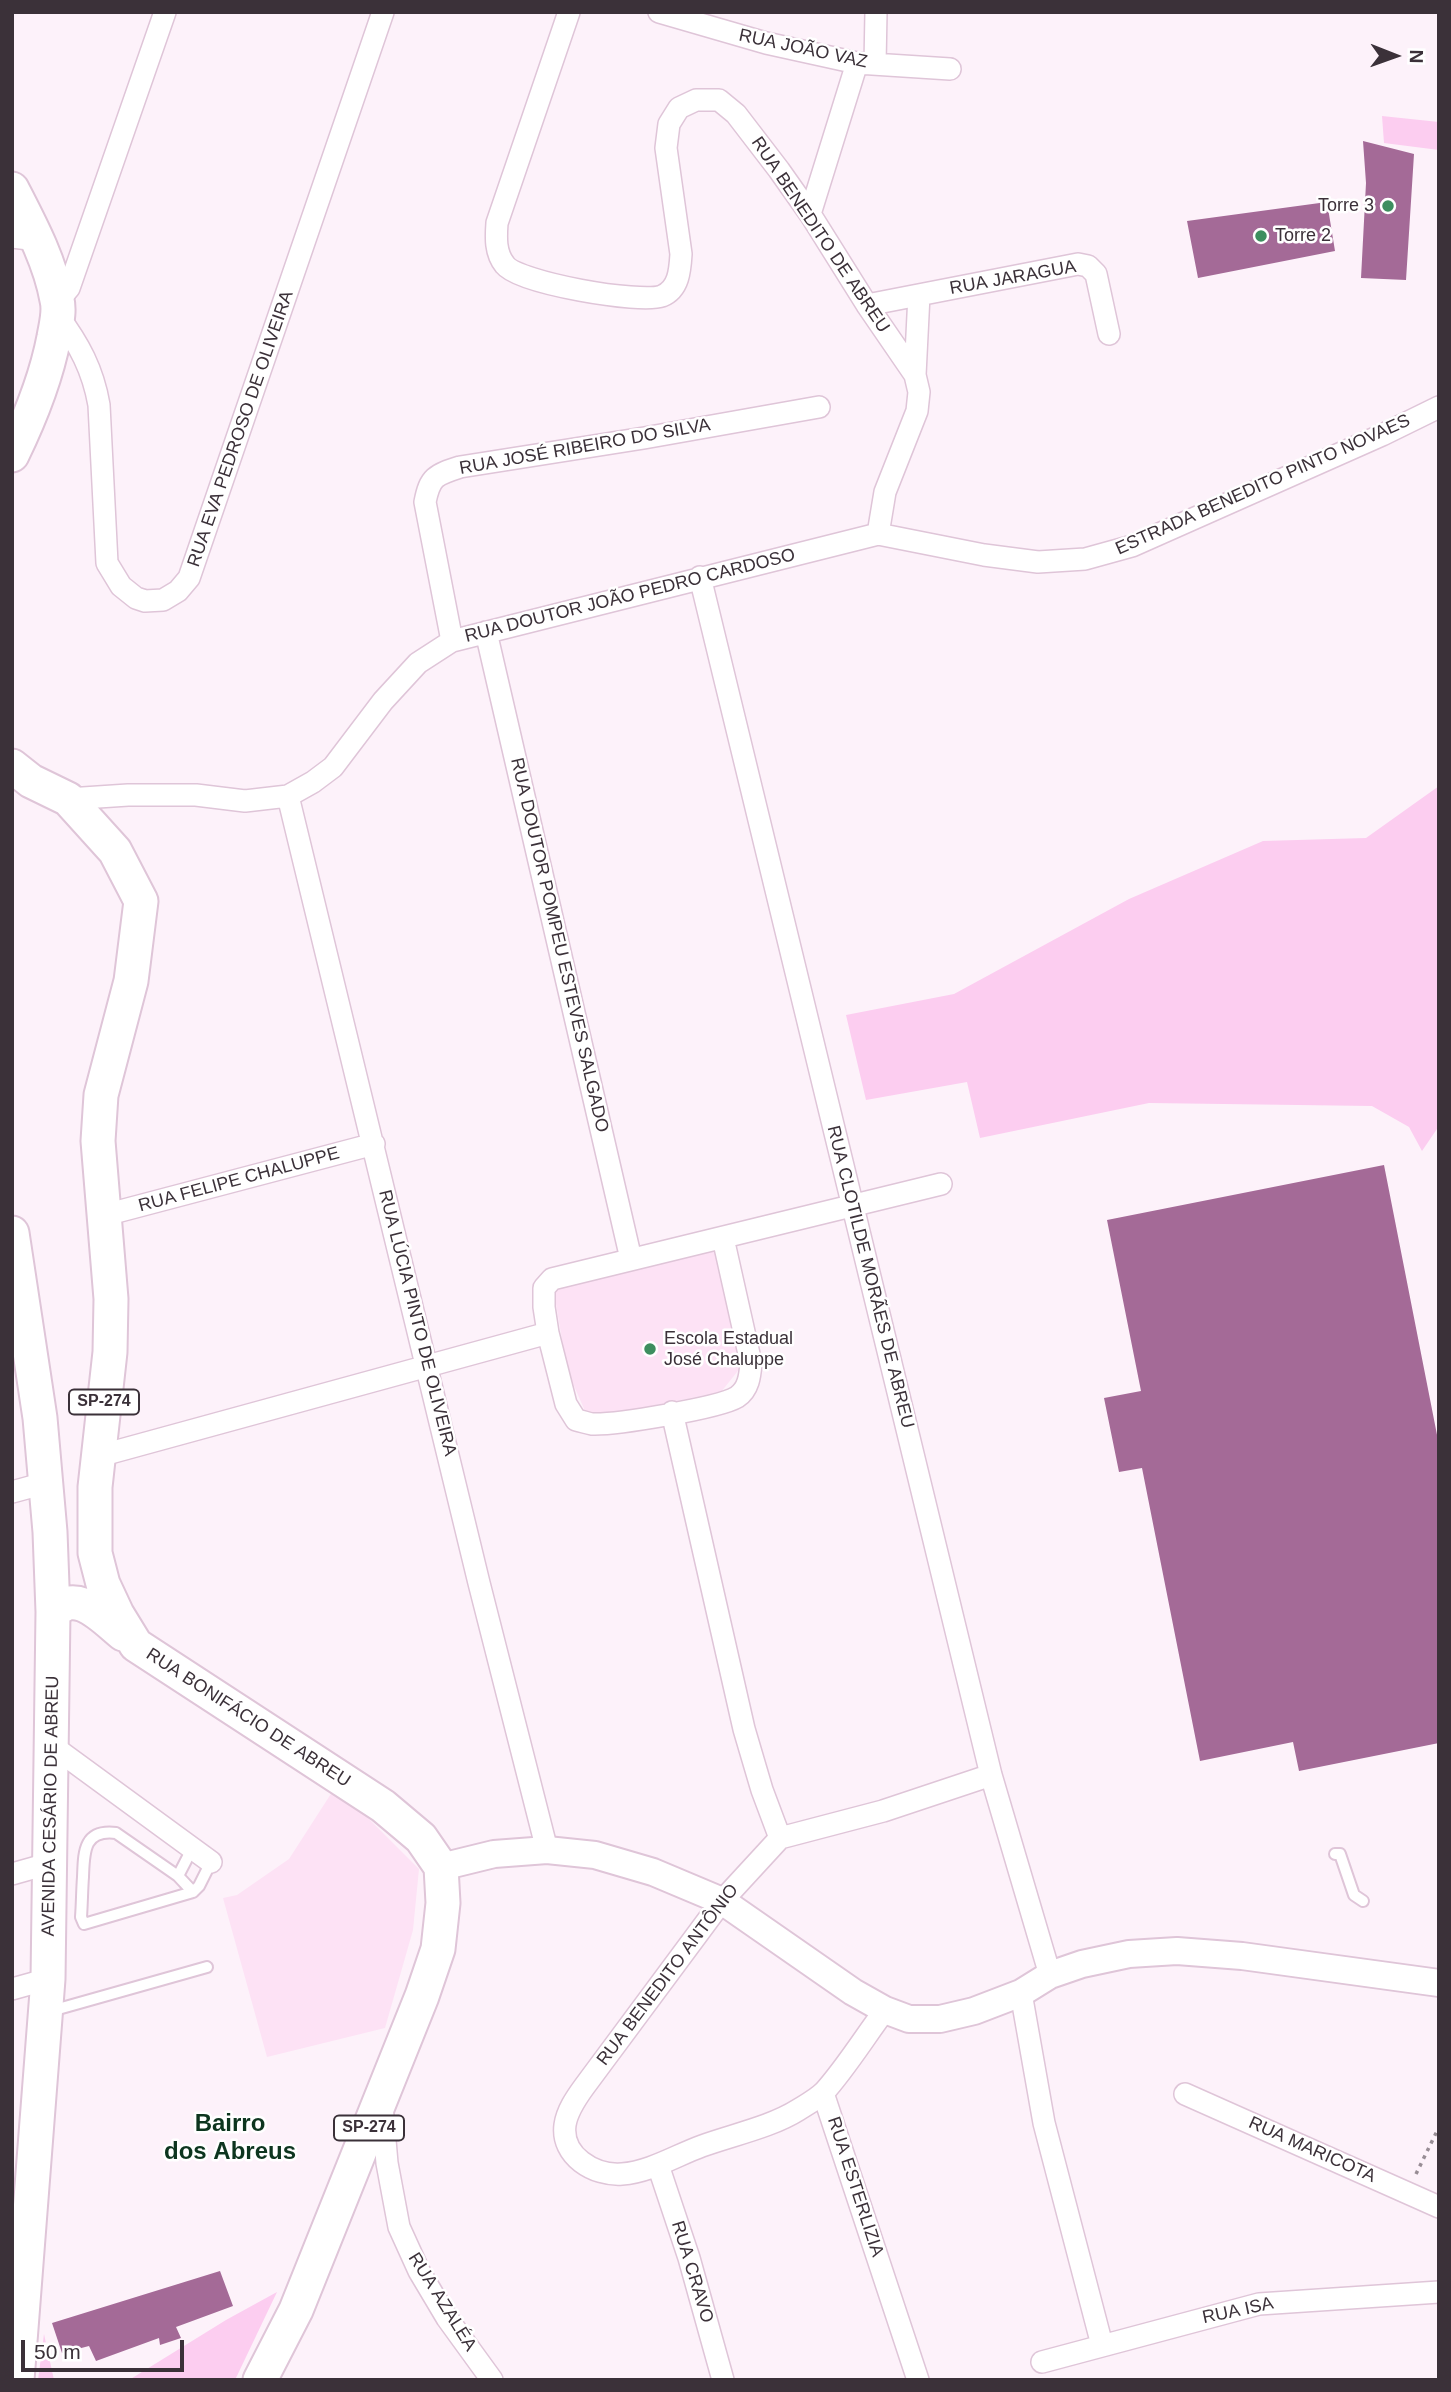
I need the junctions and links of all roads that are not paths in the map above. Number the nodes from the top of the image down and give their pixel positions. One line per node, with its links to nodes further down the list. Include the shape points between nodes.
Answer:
1 (166, 12): 13 (street)
2 (383, 12): 13 (street, RUA EVA PEDROSO DE OLIVEIRA, via 189,578 163,600 136,598 121,586 107,563 99,405 82,351)
3 (569, 12): 9 (street, RUA BENEDITO DE ABREU, via 497,223 498,253 504,265 513,272 579,290 644,297 663,296 675,286 681,254 666,148 669,124 679,108 696,100 719,100 736,114)
4 (659, 12): 6 (street, RUA JOÃO VAZ, via 766,43)
5 (876, 12): 6 (street)
6 (866, 64): 7 (street, RUA JOÃO VAZ); 9 (street)
7 (950, 69)
8 (12, 190): 10 (main road)
9 (810, 214): 12 (street, RUA BENEDITO DE ABREU)
10 (25, 238): 13 (main road)
11 (919, 295): 12 (street, RUA JARAGUA); 14 (street, RUA JARAGUA, via 1078,264 1088,266 1096,274); 15 (street)
12 (867, 305): 15 (street, RUA BENEDITO DE ABREU)
13 (58, 308): 18 (main road, via 47,371)
14 (1108, 334)
15 (915, 374): 19 (street, via 917,411 885,492)
16 (819, 407): 22 (street, RUA JOSÉ RIBEIRO DO SILVA, via 441,473 429,484 425,502)
17 (1439, 407): 19 (street, ESTRADA BENEDITO PINTO NOVAES, via 1132,546 1085,559 1038,562)
18 (12, 454)
19 (878, 534): 20 (street, RUA DOUTOR JOÃO PEDRO CARDOSO)
20 (701, 577): 21 (street, RUA DOUTOR JOÃO PEDRO CARDOSO); 29 (street, RUA CLOTILDE MORÃES DE ABREU)
21 (486, 632): 22 (street, RUA DOUTOR JOÃO PEDRO CARDOSO); 33 (street, RUA DOUTOR POMPEU ESTEVES SALGADO)
22 (452, 641): 25 (street, RUA DOUTOR JOÃO PEDRO CARDOSO, via 418,663 333,767)
23 (12, 766): 26 (main road, RUA BONIFÁCIO DE ABREU / SP-274)
24 (12, 786): 26 (main road)
25 (289, 796): 26 (street, RUA DOUTOR JOÃO PEDRO CARDOSO, via 245,801 196,795); 27 (street, RUA LÚCIA PINTO DE OLIVEIRA)
26 (68, 799): 30 (main road, RUA BONIFÁCIO DE ABREU / SP-274, via 115,851 141,901 131,981 101,1095 98,1141)
27 (374, 1144): 30 (street, RUA FELIPE CHALUPPE); 36 (street, RUA LÚCIA PINTO DE OLIVEIRA)
28 (941, 1184): 29 (street)
29 (853, 1207): 32 (street); 44 (street, RUA CLOTILDE MORÃES DE ABREU)
30 (105, 1215): 38 (main road, RUA BONIFÁCIO DE ABREU / SP-274, via 110,1352)
31 (12, 1233): 34 (main road, AVENIDA CESÁRIO DE ABREU)
32 (723, 1238): 33 (street); 37 (street, via 751,1363 749,1382 738,1396)
33 (631, 1259): 35 (street, via 552,1279 544,1288)
34 (17, 1287): 39 (main road, AVENIDA CESÁRIO DE ABREU, via 40,1418)
35 (548, 1333): 36 (street); 37 (street, via 566,1404 576,1420 592,1424)
36 (428, 1365): 38 (street); 47 (street, RUA LÚCIA PINTO DE OLIVEIRA)
37 (672, 1412): 45 (street, via 744,1729)
38 (99, 1456): 42 (main road, RUA BONIFÁCIO DE ABREU / SP-274, via 95,1553 108,1594)
39 (45, 1483): 40 (street); 41 (main road, AVENIDA CESÁRIO DE ABREU)
40 (12, 1492)
41 (53, 1614): 42 (main road, via 67,1604 88,1606); 43 (main road, AVENIDA CESÁRIO DE ABREU)
42 (136, 1645): 51 (main road, RUA BONIFÁCIO DE ABREU / SP-274, via 383,1806 421,1838)
43 (51, 1745): 46 (street); 50 (main road, AVENIDA CESÁRIO DE ABREU)
44 (991, 1775): 45 (street, via 883,1811); 58 (street, RUA CLOTILDE MORÃES DE ABREU)
45 (780, 1838): 55 (street, RUA BENEDITO ANTÔNIO)
46 (192, 1847): 49 (street); 53 (lane)
47 (547, 1850): 51 (street, via 494,1854); 55 (street, via 595,1855 653,1872)
48 (1335, 1854): 56 (lane, via 1340,1854 1354,1895)
49 (211, 1862): 54 (lane)
50 (51, 1863): 52 (street); 59 (main road, AVENIDA CESÁRIO DE ABREU)
51 (441, 1867): 67 (main road, SP-274, via 438,1949)
52 (12, 1874)
53 (178, 1876): 54 (lane); 54 (lane, via 116,1833 96,1835 84,1853 81,1921 88,1924)
54 (193, 1892)
55 (722, 1901): 63 (street); 68 (street, RUA BENEDITO ANTÔNIO, via 584,2087 565,2123 570,2150 593,2169 624,2174)
56 (1363, 1901)
57 (207, 1967): 64 (lane)
58 (1050, 1975): 60 (street, via 1129,1954 1177,1951 1255,1957); 62 (street)
59 (48, 1979): 61 (street); 64 (main road, AVENIDA CESÁRIO DE ABREU)
60 (1439, 1983)
61 (12, 1989)
62 (1021, 1993): 63 (street, via 940,2019 909,2019); 72 (street, via 1044,2123)
63 (885, 2010): 65 (street, RUA ESTERLIZIA)
64 (47, 2013): 71 (main road, AVENIDA CESÁRIO DE ABREU)
65 (823, 2093): 68 (street, via 795,2112); 78 (street, RUA ESTERLIZIA)
66 (1185, 2094): 69 (street, RUA MARICOTA)
67 (381, 2097): 75 (main road, SP-274, via 296,2310); 76 (street, RUA AZALÉA, via 399,2227 447,2318)
68 (658, 2165): 77 (street, RUA CRAVO)
69 (1439, 2207)
70 (1439, 2292): 72 (street, RUA ISA, via 1259,2304)
71 (17, 2329): 74 (main road, AVENIDA CESÁRIO DE ABREU)
72 (1102, 2345): 73 (street, RUA ISA)
73 (1042, 2362)
74 (18, 2380)
75 (260, 2380)
76 (492, 2380)
77 (723, 2380)
78 (918, 2380)

